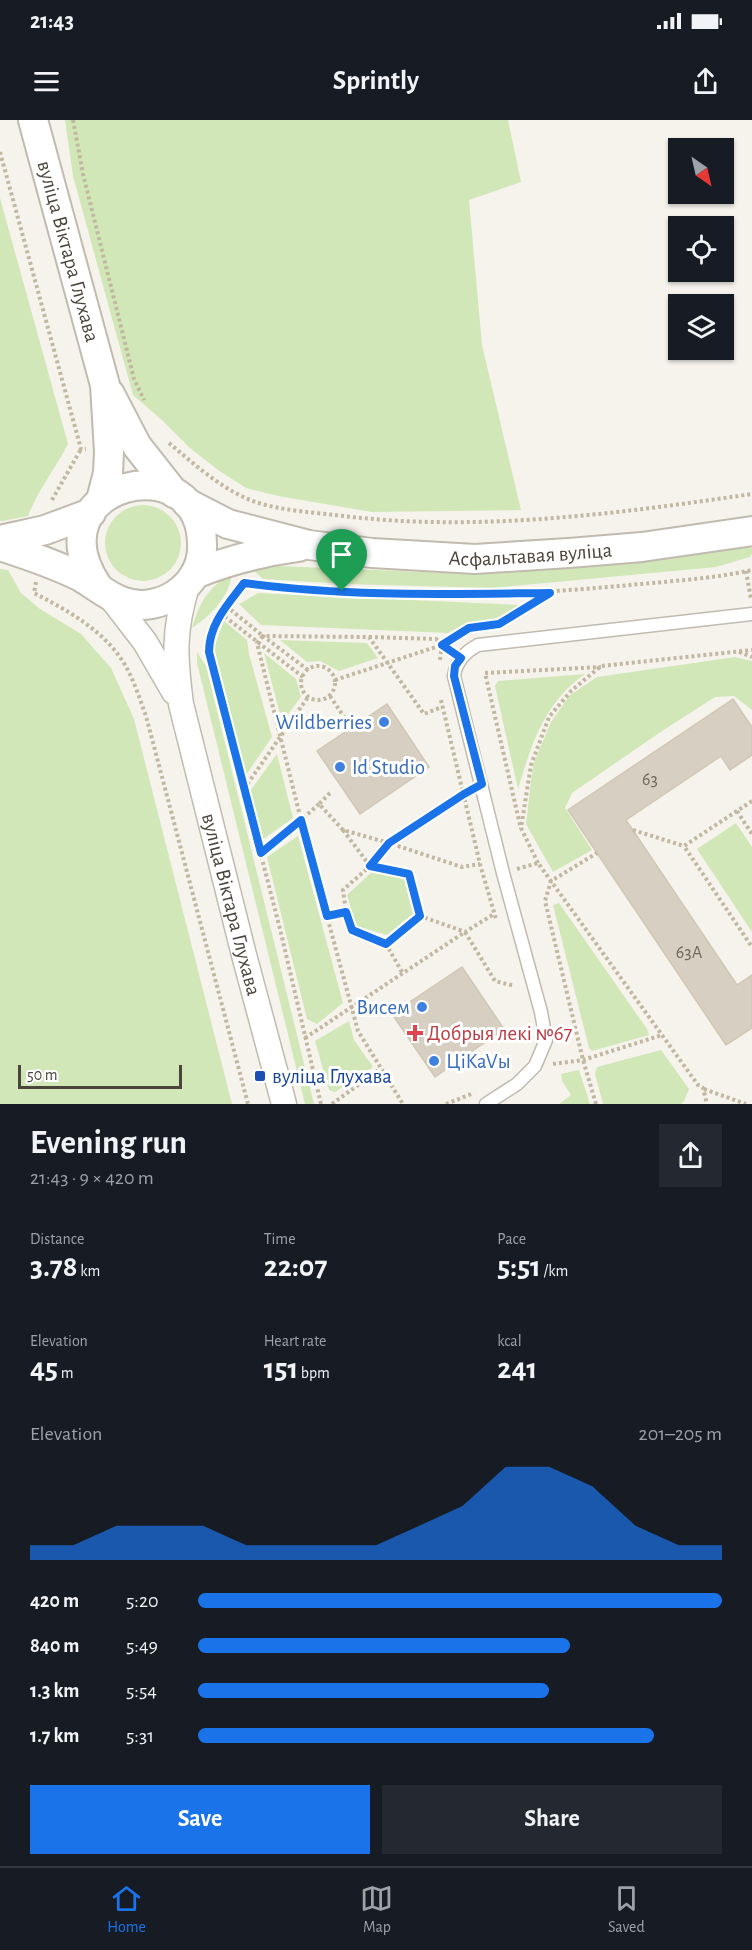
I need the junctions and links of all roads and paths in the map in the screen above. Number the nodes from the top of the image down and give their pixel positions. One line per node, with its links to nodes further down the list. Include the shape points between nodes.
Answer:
1 (33, 120): 3 (street, вуліца Віктара Глухава)
2 (73, 120): 4 (path, via 134,379)
3 (105, 385): 7 (street, вуліца Віктара Глухава, via 137,446); 10 (street, вуліца Віктара Глухава, via 108,473)
4 (147, 407)
5 (81, 448): 9 (path)
6 (752, 494): 8 (path, via 600,514 385,522)
7 (180, 498): 10 (street, via 156,485 136,484 117,489); 13 (street, Асфальтавая вуліца, via 228,524); 17 (street, via 198,519 203,537 202,556)
8 (253, 501)
9 (50, 504)
10 (96, 507): 12 (street, via 45,530); 18 (street, via 83,531 82,551 87,570)
11 (752, 531): 13 (street, Асфальтавая вуліца, via 632,548 475,559)
12 (0, 540)
13 (309, 545): 17 (street, Асфальтавая вуліца, via 236,559)
14 (0, 546): 18 (street, via 45,561)
15 (752, 570): 16 (path)
16 (746, 572): 20 (path); 21 (path)
17 (191, 580): 18 (street, via 173,597 157,604 123,602); 42 (street, вуліца Віктара Глухава, via 176,634)
18 (103, 590): 42 (street, вуліца Віктара Глухава, via 159,663)
19 (34, 593): 81 (path, via 102,636 122,660 135,686)
20 (550, 593): 22 (path, via 409,595 244,583); 25 (path)
21 (752, 603)
22 (226, 606): 23 (path); 27 (path)
23 (220, 613): 29 (path); 47 (path, via 209,652)
24 (752, 614): 34 (lane, via 478,645)
25 (489, 626)
26 (469, 628): 30 (path)
27 (263, 636): 28 (path); 29 (path); 37 (path)
28 (369, 638): 30 (path, via 436,639); 35 (path)
29 (257, 643): 38 (path); 45 (path)
30 (442, 645): 34 (path); 35 (path)
31 (752, 650): 32 (path)
32 (738, 652): 33 (path); 36 (path)
33 (752, 657)
34 (461, 658): 46 (lane, via 454,676)
35 (387, 663): 39 (path); 43 (path, via 424,714)
36 (601, 666): 53 (path, via 571,691 549,717 531,765); 53 (path, via 485,673)
37 (308, 670): 38 (path); 39 (path, via 324,668)
38 (303, 677): 41 (path, via 302,688)
39 (335, 680): 40 (path)
40 (330, 696): 41 (path, via 319,700); 44 (path)
41 (308, 697): 45 (path)
42 (181, 704): 82 (street, вуліца Віктара Глухава)
43 (442, 707)
44 (346, 720)
45 (281, 737): 47 (path); 52 (path)
46 (482, 784): 57 (path); 64 (lane)
47 (244, 789): 59 (path)
48 (330, 793): 50 (path)
49 (752, 801): 51 (path)
50 (319, 804): 52 (path); 54 (path)
51 (736, 812): 56 (path); 58 (path)
52 (301, 820): 59 (path); 68 (path)
53 (521, 828): 61 (path)
54 (343, 830): 57 (path); 63 (path)
55 (633, 830): 58 (path)
56 (752, 834)
57 (389, 843): 62 (path, via 462,867); 63 (path)
58 (684, 846): 72 (path)
59 (261, 853): 77 (path)
60 (597, 853): 65 (path)
61 (538, 863): 64 (path); 65 (path)
62 (480, 864)
63 (370, 866): 66 (path, via 343,890); 69 (path, via 409,874)
64 (503, 873): 86 (lane, via 546,1040 535,1066 517,1084)
65 (551, 881): 76 (path); 78 (path, via 545,901)
66 (346, 912): 68 (path); 71 (path, via 352,930)
67 (494, 914): 70 (path)
68 (327, 916): 75 (path)
69 (420, 916): 70 (path); 71 (path)
70 (465, 932): 73 (path); 74 (path, via 495,981)
71 (386, 944): 73 (path)
72 (752, 947)
73 (402, 972): 75 (path)
74 (515, 986)
75 (351, 1006): 77 (path); 79 (path, via 358,1032)
76 (662, 1035): 78 (path); 80 (path)
77 (305, 1038): 83 (path)
78 (583, 1060): 87 (path)
79 (380, 1069): 84 (path); 85 (path)
80 (703, 1088): 88 (path); 89 (path)
81 (248, 1104)
82 (284, 1104)
83 (321, 1104)
84 (332, 1104)
85 (403, 1104)
86 (486, 1104)
87 (596, 1104)
88 (707, 1104)
89 (746, 1104)

